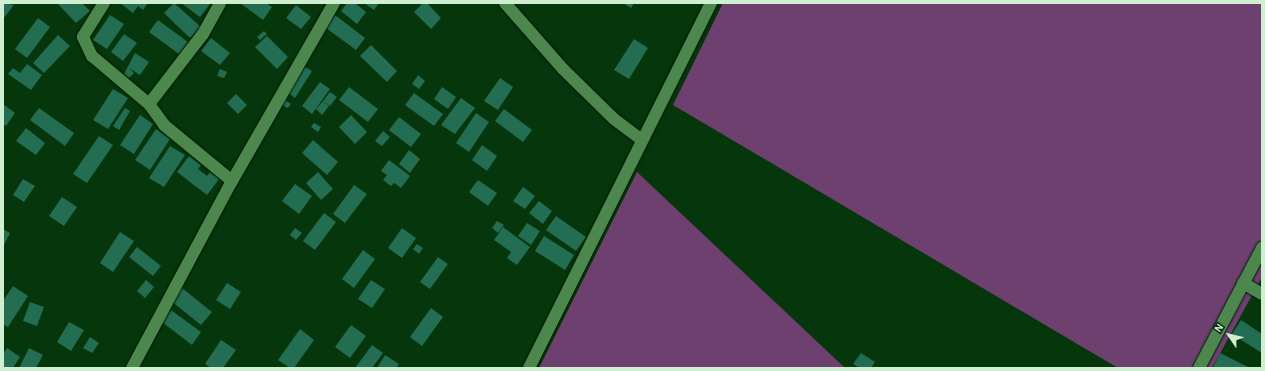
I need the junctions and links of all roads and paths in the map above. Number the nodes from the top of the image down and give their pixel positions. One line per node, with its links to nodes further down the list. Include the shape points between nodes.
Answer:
1 (104, 3): 6 (street, via 83,37 92,56)
2 (220, 3): 6 (street, via 203,34)
3 (334, 3): 8 (street)
4 (505, 3): 7 (street, via 563,69 614,119)
5 (711, 3): 7 (street)
6 (149, 104): 8 (street, via 164,125)
7 (642, 140): 13 (street)
8 (232, 182): 12 (street)
9 (1262, 248): 10 (street)
10 (1243, 283): 11 (street); 14 (street)
11 (1262, 294)
12 (132, 368)
13 (529, 368)
14 (1199, 368)

